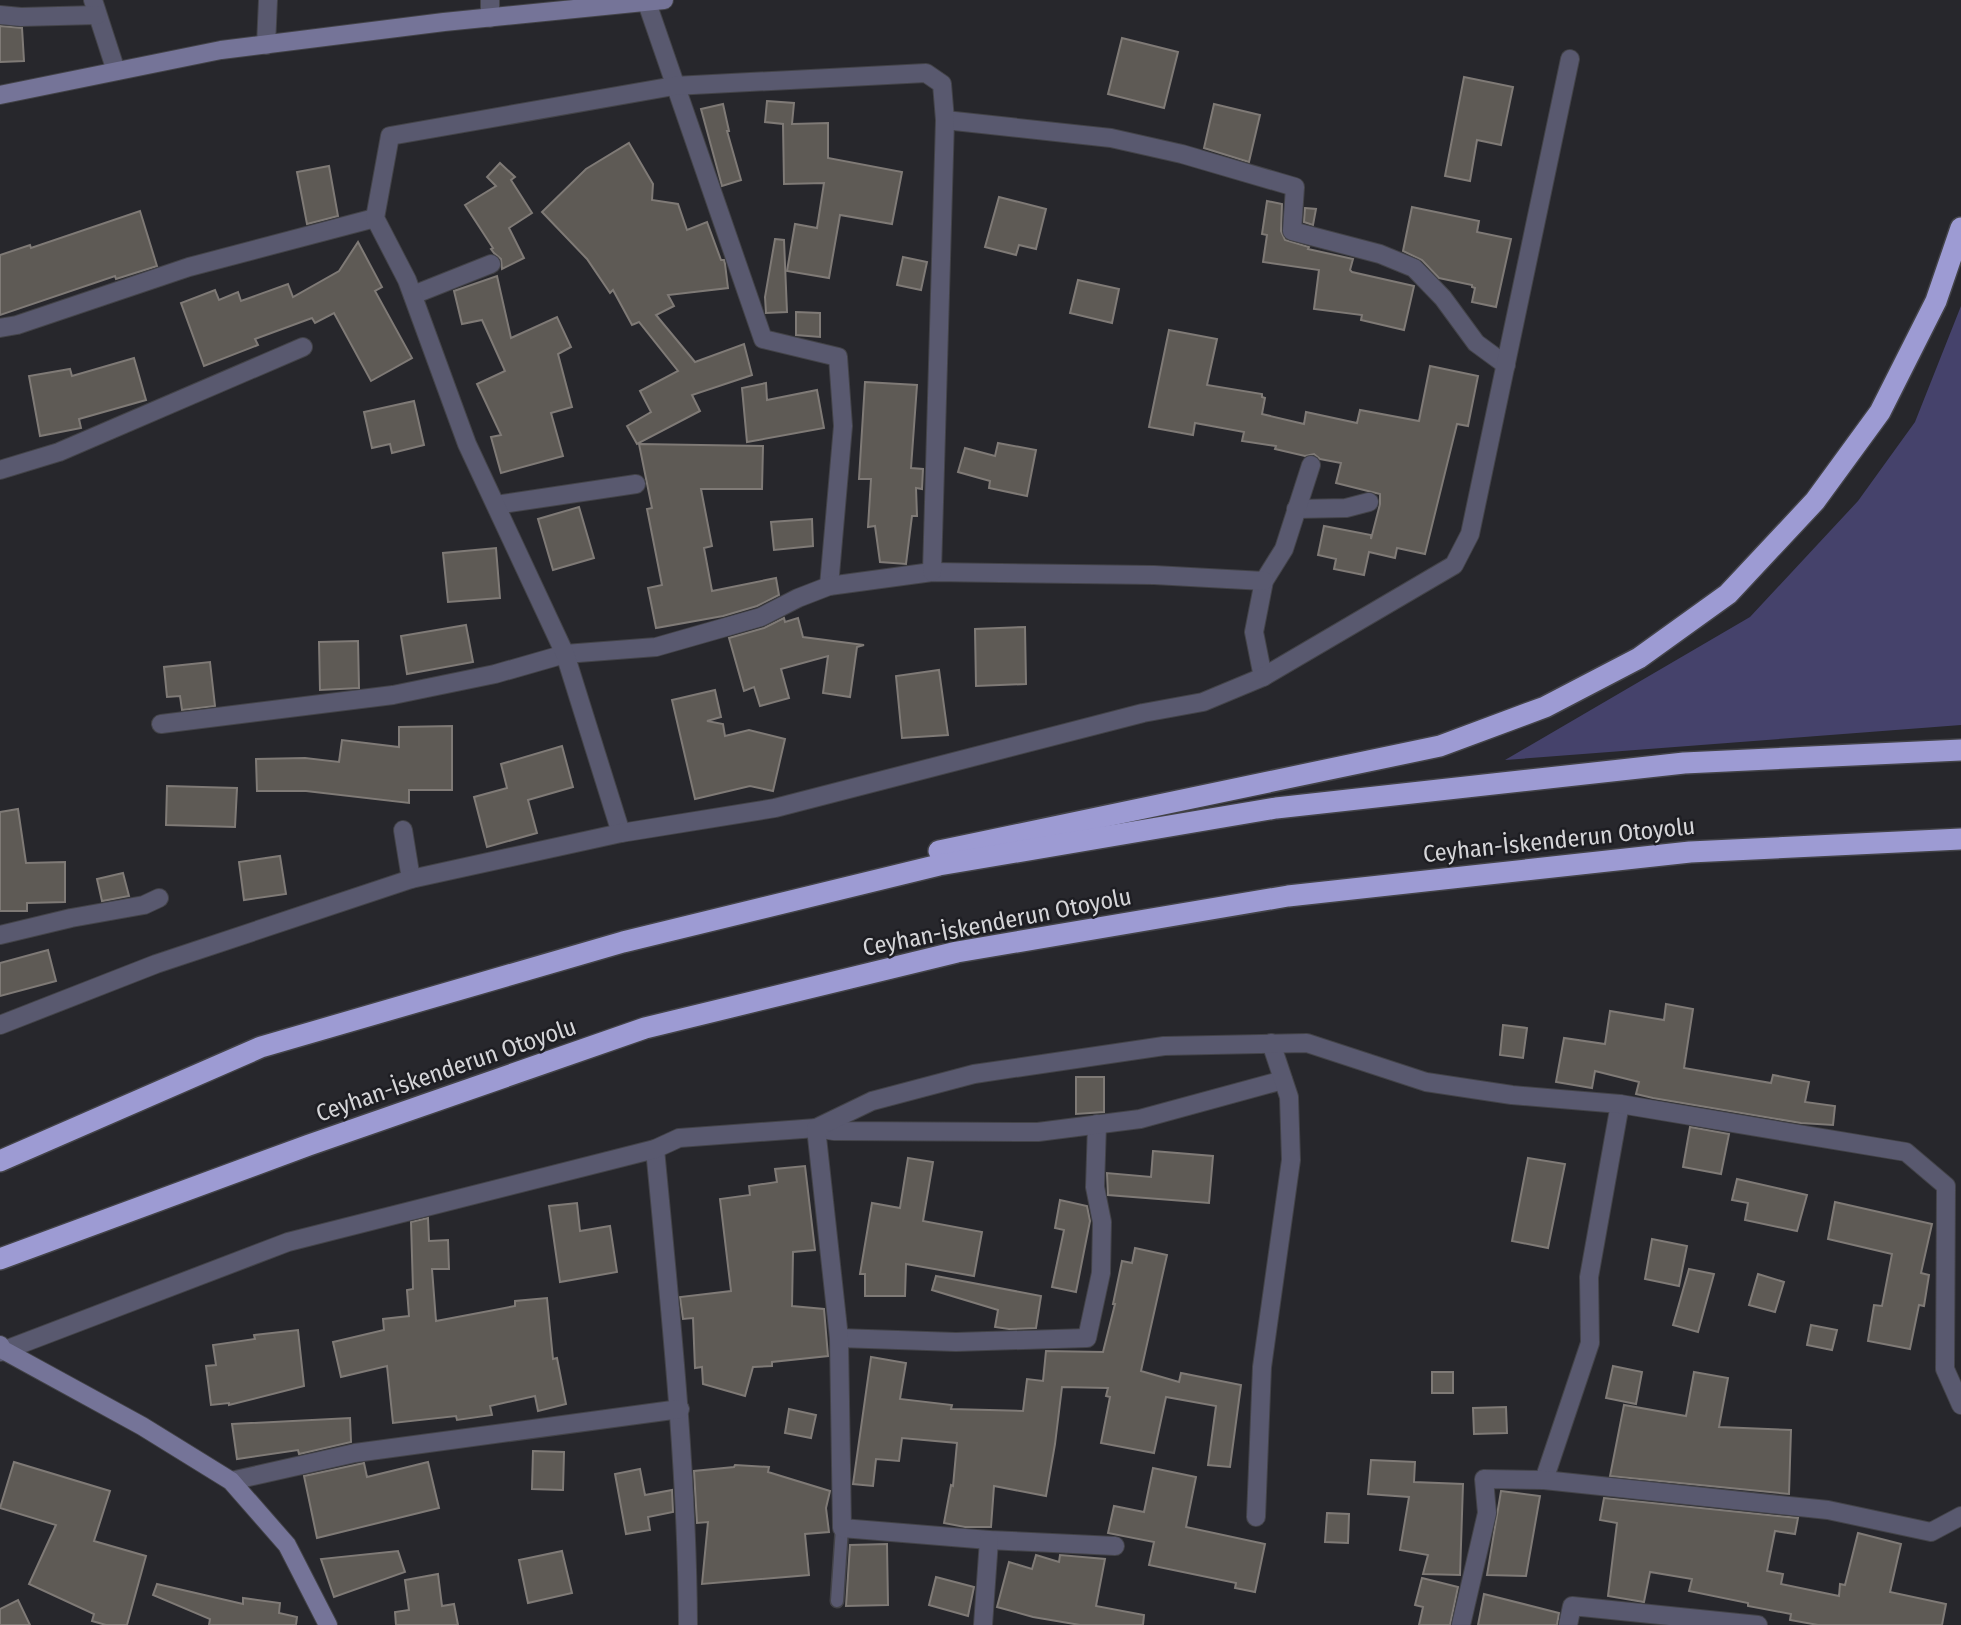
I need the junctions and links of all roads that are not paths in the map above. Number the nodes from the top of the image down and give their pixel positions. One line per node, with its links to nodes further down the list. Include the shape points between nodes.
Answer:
1 (268, 0): 6 (street)
2 (655, 1): 4 (street); 9 (street)
3 (95, 7): 5 (street); 8 (street)
4 (491, 9): 6 (street)
5 (0, 15)
6 (266, 45): 8 (street)
7 (1570, 59): 18 (street)
8 (116, 71): 10 (street)
9 (674, 86): 11 (street, via 926,73 942,84); 12 (street, via 390,136); 27 (street, via 762,339 838,356 843,426)
10 (0, 95)
11 (945, 120): 18 (street, via 1111,138 1295,187 1292,231 1414,268 1476,343); 25 (street)
12 (375, 218): 15 (street); 16 (street, via 189,267)
13 (1961, 228): 38 (highway, via 1936,301 1880,412 1815,501 1728,594 1628,664 1545,707 1440,746 931,853)
14 (491, 264): 15 (street)
15 (413, 295): 23 (street, via 467,444)
16 (0, 328)
17 (303, 347): 20 (street, via 59,452)
18 (1506, 365): 29 (street, via 1470,534 1454,565)
19 (1311, 465): 24 (street)
20 (0, 470)
21 (636, 484): 23 (street)
22 (1369, 502): 24 (street, via 1346,508)
23 (496, 505): 28 (street)
24 (1296, 509): 26 (street, via 1284,548)
25 (932, 572): 26 (street); 27 (street)
26 (1264, 581): 29 (street, via 1254,632)
27 (829, 586): 28 (street, via 761,617 656,647)
28 (565, 654): 30 (street, via 393,695); 33 (street)
29 (1263, 677): 33 (street, via 1203,702 1143,713 775,808)
30 (160, 724)
31 (1961, 750): 38 (highway, via 1684,763 1276,808 939,865)
32 (402, 830): 35 (street)
33 (621, 833): 35 (street)
34 (1961, 839): 47 (highway, Ceyhan-İskenderun Otoyolu, via 1690,852 1288,896 957,952 645,1028)
35 (411, 879): 39 (street, via 156,964)
36 (159, 898): 37 (street)
37 (0, 935)
38 (623, 942): 46 (highway, via 261,1047)
39 (0, 1025)
40 (1271, 1043): 41 (street); 42 (street, via 1307,1043 1426,1082); 44 (street, via 1164,1046 974,1074 872,1101)
41 (1283, 1080): 43 (street, via 1140,1119); 55 (street, via 1289,1097 1291,1160 1262,1367)
42 (1620, 1104): 50 (street, via 1906,1152 1946,1186 1945,1369); 52 (street, via 1589,1277 1590,1343)
43 (1097, 1124): 44 (street, via 1038,1132); 48 (street, via 1095,1187 1102,1222 1101,1273 1087,1338 956,1342)
44 (817, 1129): 45 (street, via 678,1138); 48 (street)
45 (655, 1149): 49 (street, via 288,1242); 51 (street)
46 (0, 1161)
47 (0, 1259)
48 (839, 1338): 56 (street)
49 (1, 1349): 53 (street)
50 (1961, 1405)
51 (680, 1409): 53 (street, via 355,1453); 62 (street)
52 (1544, 1480): 54 (street, via 1828,1510 1931,1532); 64 (street, via 1484,1479 1487,1514)
53 (232, 1481): 61 (street, via 287,1545)
54 (1961, 1516)
55 (1256, 1517)
56 (842, 1528): 57 (street); 59 (lane)
57 (989, 1541): 58 (street); 63 (street)
58 (1115, 1546)
59 (837, 1601)
60 (1738, 1624): 65 (street, via 1572,1606); 66 (street)
61 (328, 1625)
62 (688, 1625)
63 (983, 1625)
64 (1461, 1625)
65 (1568, 1625)
66 (1758, 1625)

